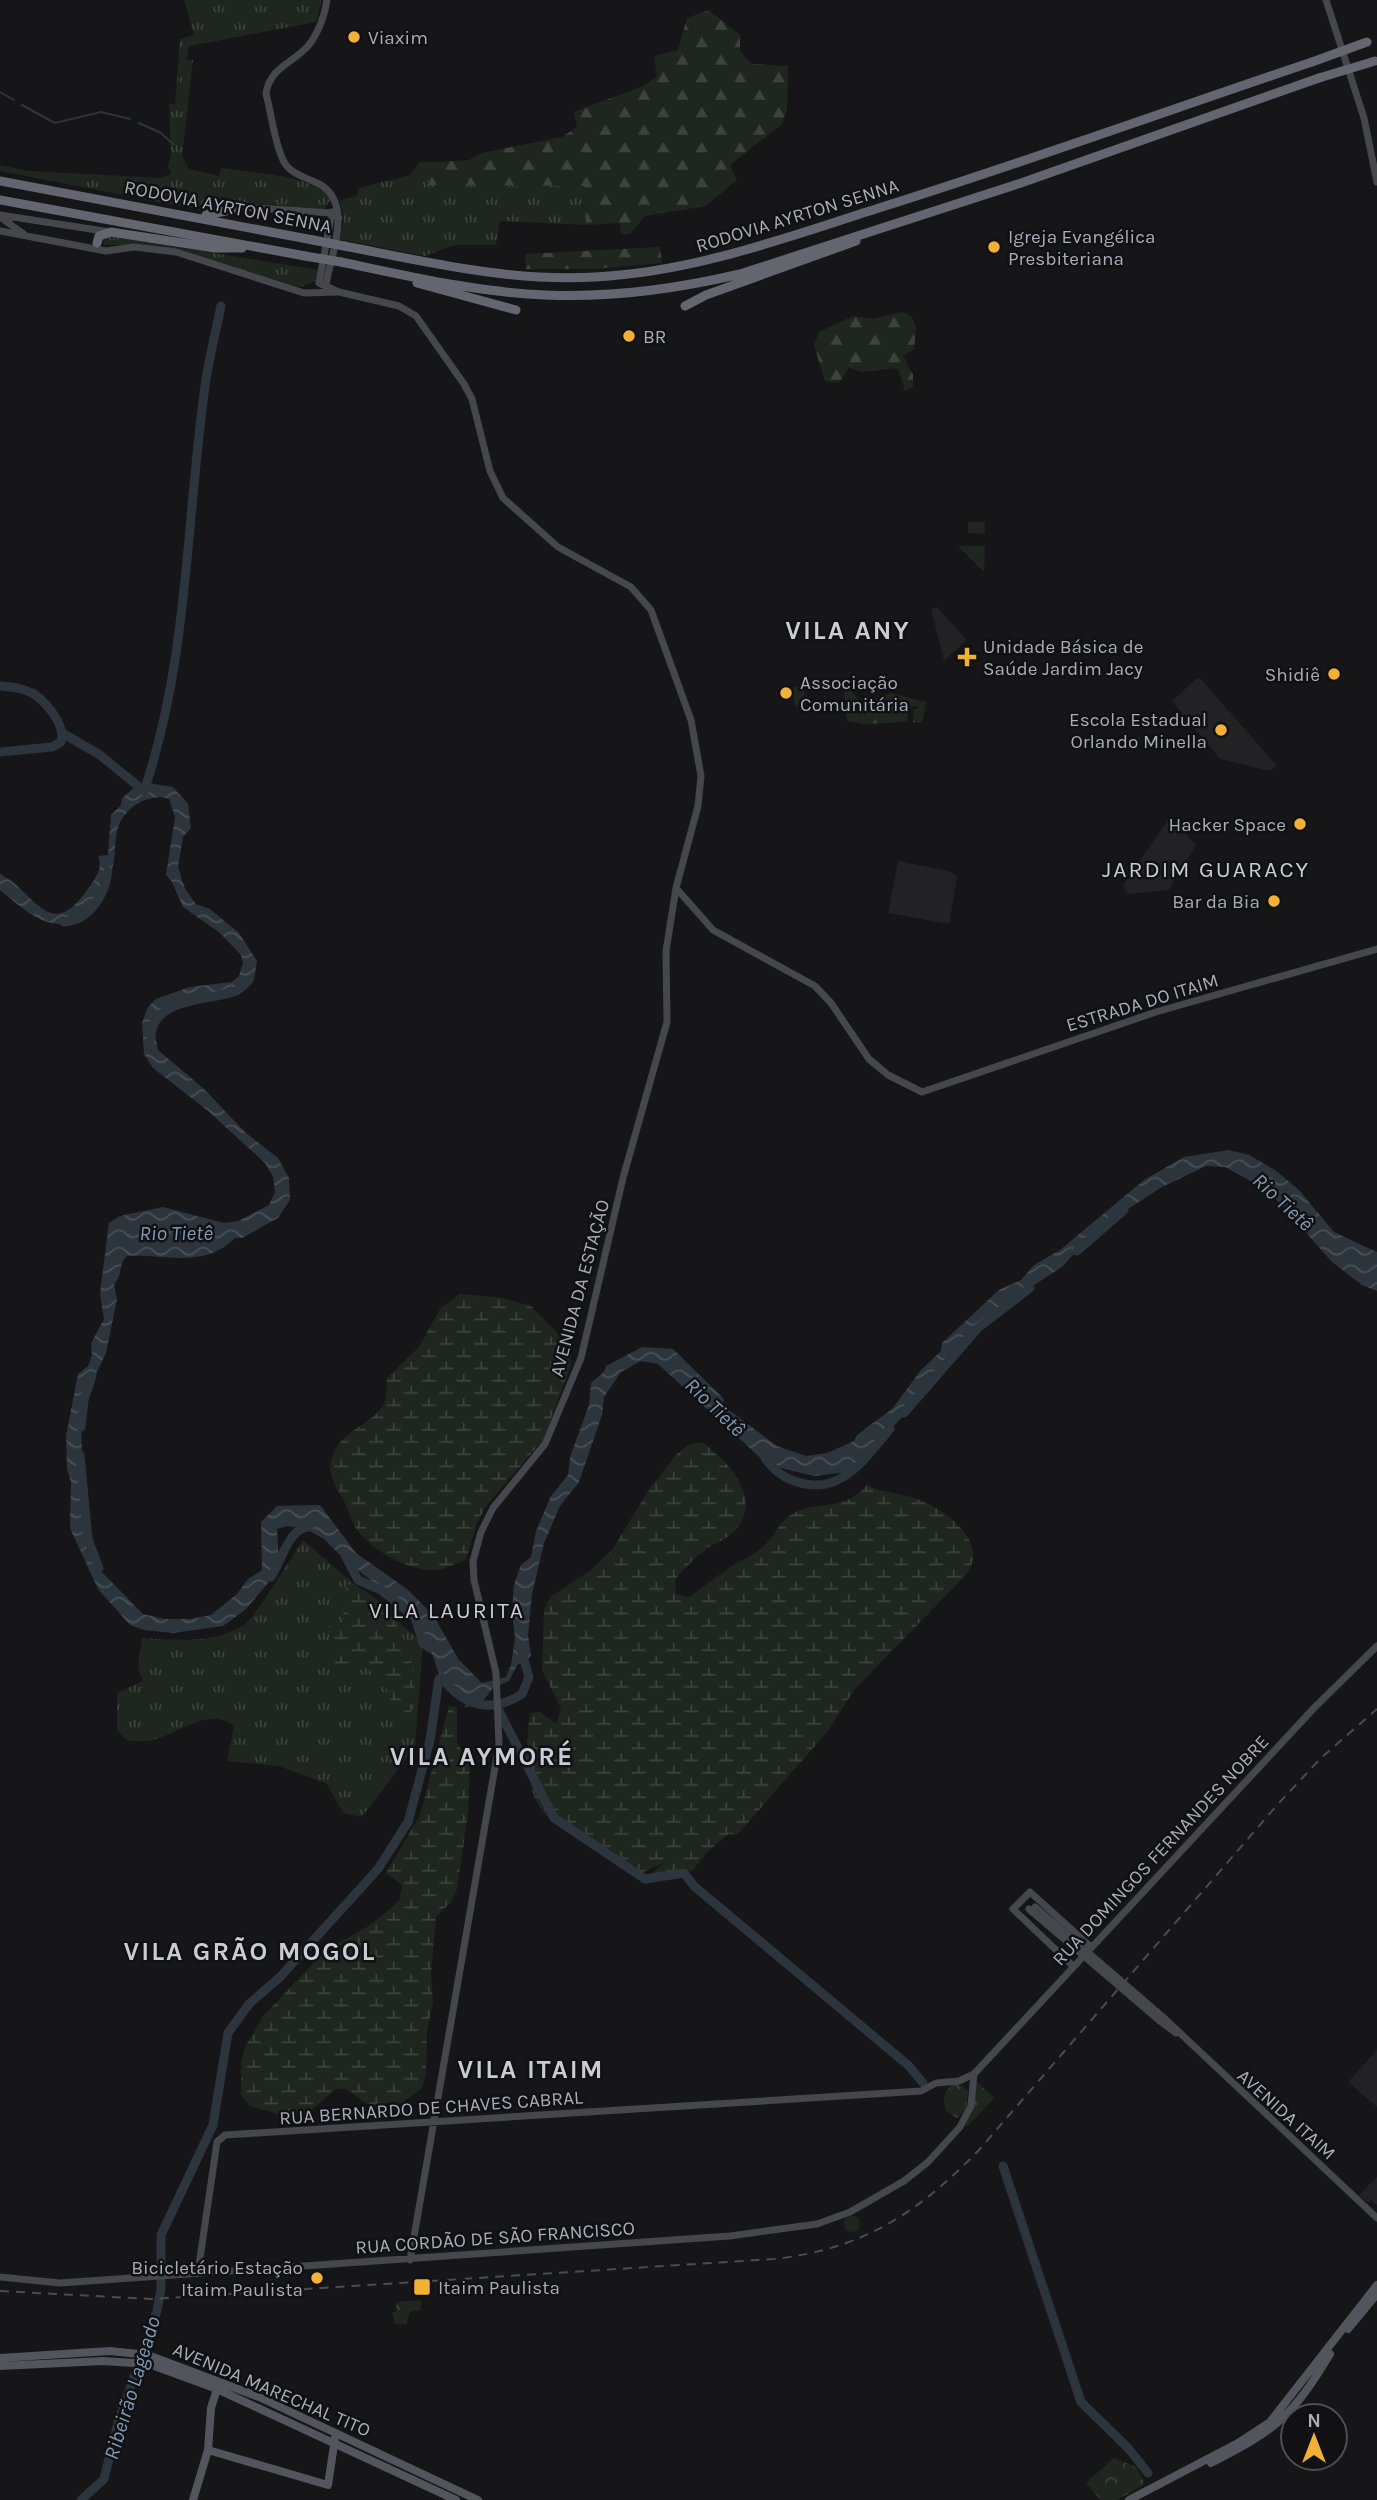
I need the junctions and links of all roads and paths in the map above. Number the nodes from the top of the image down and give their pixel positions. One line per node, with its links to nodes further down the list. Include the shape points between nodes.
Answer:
1 (327, 0): 11 (street, via 311,42 276,71 266,94 285,163 326,187)
2 (1326, 0): 6 (street, via 1364,118)
3 (1377, 38): 14 (highway, RODOVIA AYRTON SENNA, bridge, via 913,198 687,266 615,276 533,277 476,271)
4 (1376, 61): 13 (highway, RODOVIA AYRTON SENNA, bridge)
5 (0, 181): 7 (highway, RODOVIA AYRTON SENNA)
6 (1377, 182)
7 (99, 199): 9 (highway, via 207,215); 14 (highway, RODOVIA AYRTON SENNA)
8 (0, 200): 21 (highway, RODOVIA AYRTON SENNA)
9 (235, 209): 10 (street, RODOVIA AYRTON SENNA); 14 (highway, via 232,220)
10 (316, 212): 11 (street, RODOVIA AYRTON SENNA); 15 (street, RODOVIA AYRTON SENNA)
11 (335, 215): 15 (street); 24 (street)
12 (0, 216): 16 (street); 19 (street)
13 (899, 221): 23 (highway, RODOVIA AYRTON SENNA, via 740,274 629,293 543,295); 28 (highway)
14 (237, 225)
15 (331, 228): 24 (street)
16 (88, 229): 18 (street); 20 (street)
17 (0, 231): 19 (street)
18 (111, 232): 20 (highway, via 99,236); 21 (highway, via 215,248)
19 (29, 238): 22 (street)
20 (97, 243): 22 (street)
21 (254, 247): 23 (highway, RODOVIA AYRTON SENNA, bridge)
22 (106, 251): 25 (street, via 134,247 176,252)
23 (392, 273): 29 (highway)
24 (323, 283): 25 (street); 26 (street); 27 (street)
25 (297, 290): 27 (street)
26 (339, 292): 27 (street); 30 (street, AVENIDA DA ESTAÇÃO, via 399,306 416,316 472,399 498,491 558,547 631,587 651,610 691,720 701,776 698,806)
27 (314, 294)
28 (685, 306)
29 (516, 310)
30 (676, 888): 31 (street, ESTRADA DO ITAIM, via 713,930 815,986 869,1059 919,1093 1156,1012); 42 (street, AVENIDA DA ESTAÇÃO, via 666,951 667,1022 623,1178 581,1358 545,1444 493,1508 474,1554 474,1580 496,1673 499,1745)
31 (1377, 949)
32 (1374, 1648): 36 (street, RUA DOMINGOS FERNANDES NOBRE)
33 (1029, 1893): 34 (street); 35 (street, AVENIDA ITAIM); 36 (street)
34 (1021, 1902): 35 (street, AVENIDA ITAIM); 37 (street, via 1013,1909)
35 (1032, 1908): 43 (street, AVENIDA ITAIM, bridge, via 1177,2033)
36 (1091, 1947): 37 (street, RUA DOMINGOS FERNANDES NOBRE)
37 (1073, 1966): 38 (street, RUA DOMINGOS FERNANDES NOBRE)
38 (974, 2074): 39 (street, RUA DOMINGOS FERNANDES NOBRE); 41 (street)
39 (958, 2081): 40 (street, RUA DOMINGOS FERNANDES NOBRE); 41 (street)
40 (934, 2085): 42 (street, RUA BERNARDO DE CHAVES CABRAL, via 923,2090)
41 (971, 2091): 44 (street, RUA CORDÃO DE SÃO FRANCISCO, via 971,2106 960,2127 928,2162 850,2212 817,2224 730,2236)
42 (433, 2123): 44 (street, AVENIDA DA ESTAÇÃO); 45 (street, RUA BERNARDO DE CHAVES CABRAL, via 221,2137)
43 (1377, 2218)
44 (410, 2260): 45 (street, RUA CORDÃO DE SÃO FRANCISCO)
45 (198, 2272): 46 (street, RUA CORDÃO DE SÃO FRANCISCO, via 60,2283)
46 (0, 2277)
47 (1377, 2285): 62 (main road, via 1270,2422 1245,2440)
48 (1377, 2294): 63 (main road, via 1331,2352 1305,2395 1275,2428)
49 (0, 2358): 50 (main road, AVENIDA MARECHAL TITO, via 110,2351)
50 (142, 2358): 51 (main road, AVENIDA MARECHAL TITO); 52 (main road, AVENIDA MARECHAL TITO); 53 (main road, AVENIDA MARECHAL TITO)
51 (0, 2366)
52 (222, 2381): 53 (main road); 54 (main road, AVENIDA MARECHAL TITO)
53 (217, 2389): 55 (main road, AVENIDA MARECHAL TITO); 57 (main road)
54 (337, 2432): 55 (main road); 61 (main road, AVENIDA MARECHAL TITO)
55 (333, 2442): 56 (main road, AVENIDA MARECHAL TITO); 58 (main road)
56 (346, 2448): 58 (main road); 60 (main road, AVENIDA MARECHAL TITO)
57 (208, 2450): 58 (main road, via 328,2486); 59 (main road)
58 (332, 2459)
59 (193, 2500)
60 (456, 2500)
61 (478, 2500)
62 (1129, 2500)
63 (1140, 2500)

